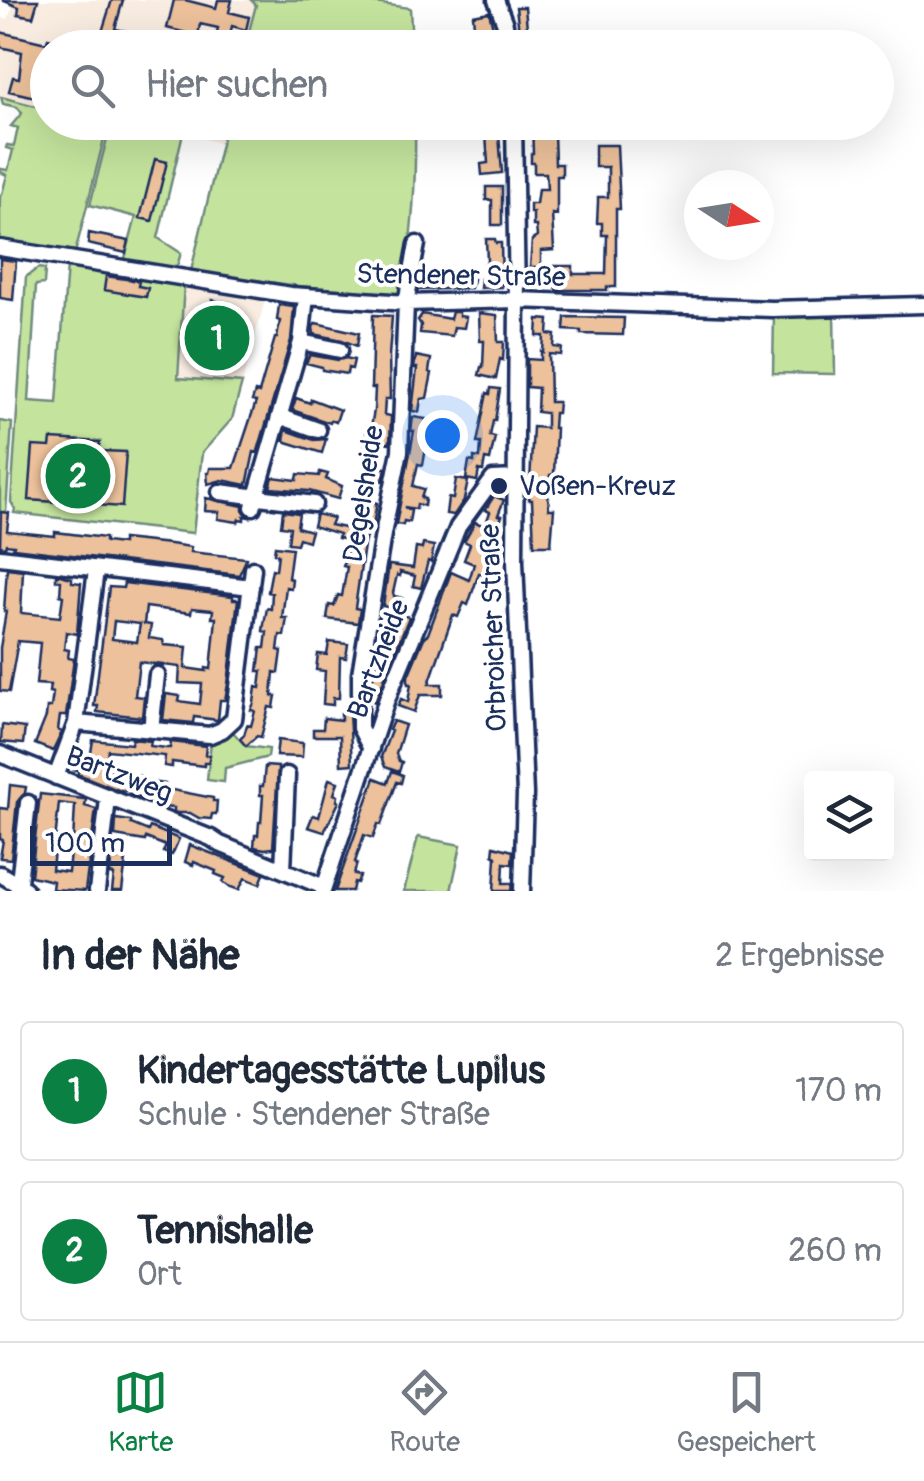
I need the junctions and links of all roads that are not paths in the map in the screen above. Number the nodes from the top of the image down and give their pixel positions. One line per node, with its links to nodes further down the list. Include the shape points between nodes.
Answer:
1 (496, 0): 2 (street)
2 (506, 30)
3 (514, 140): 7 (street, Orbroicher Straße)
4 (417, 244): 8 (street, Degelsheide)
5 (0, 248): 6 (street, Stendener Straße)
6 (306, 296): 8 (street, Stendener Straße); 10 (street)
7 (517, 300): 8 (street, Stendener Straße); 9 (street, Stendener Straße, via 772,310); 14 (street, Orbroicher Straße)
8 (406, 303): 25 (street, Degelsheide, via 400,452 360,674 360,728)
9 (924, 305)
10 (301, 342): 11 (street); 12 (street)
11 (340, 350)
12 (279, 416): 13 (street); 16 (street)
13 (318, 430)
14 (515, 478): 25 (street, Bartzheide, via 493,479 458,527); 37 (street, Orbroicher Straße, via 526,794)
15 (220, 492): 16 (street)
16 (254, 501): 17 (street)
17 (314, 504)
18 (0, 557): 20 (street)
19 (253, 569): 21 (street)
20 (96, 570): 21 (street); 23 (street)
21 (251, 587): 24 (street, via 234,719 210,735)
22 (158, 675): 24 (street)
23 (76, 723): 24 (street); 28 (street)
24 (151, 730)
25 (370, 749): 35 (street, Bartzheide)
26 (0, 754): 28 (street, Bartzweg)
27 (287, 775): 32 (street)
28 (56, 777): 29 (street, Bartzweg)
29 (108, 799): 31 (street, Bartzweg); 36 (street)
30 (28, 803): 34 (street)
31 (220, 844): 32 (street, Bartzheide)
32 (283, 870): 35 (street, Bartzheide)
33 (0, 874): 34 (street)
34 (21, 889)
35 (323, 889)
36 (97, 891)
37 (522, 891)

